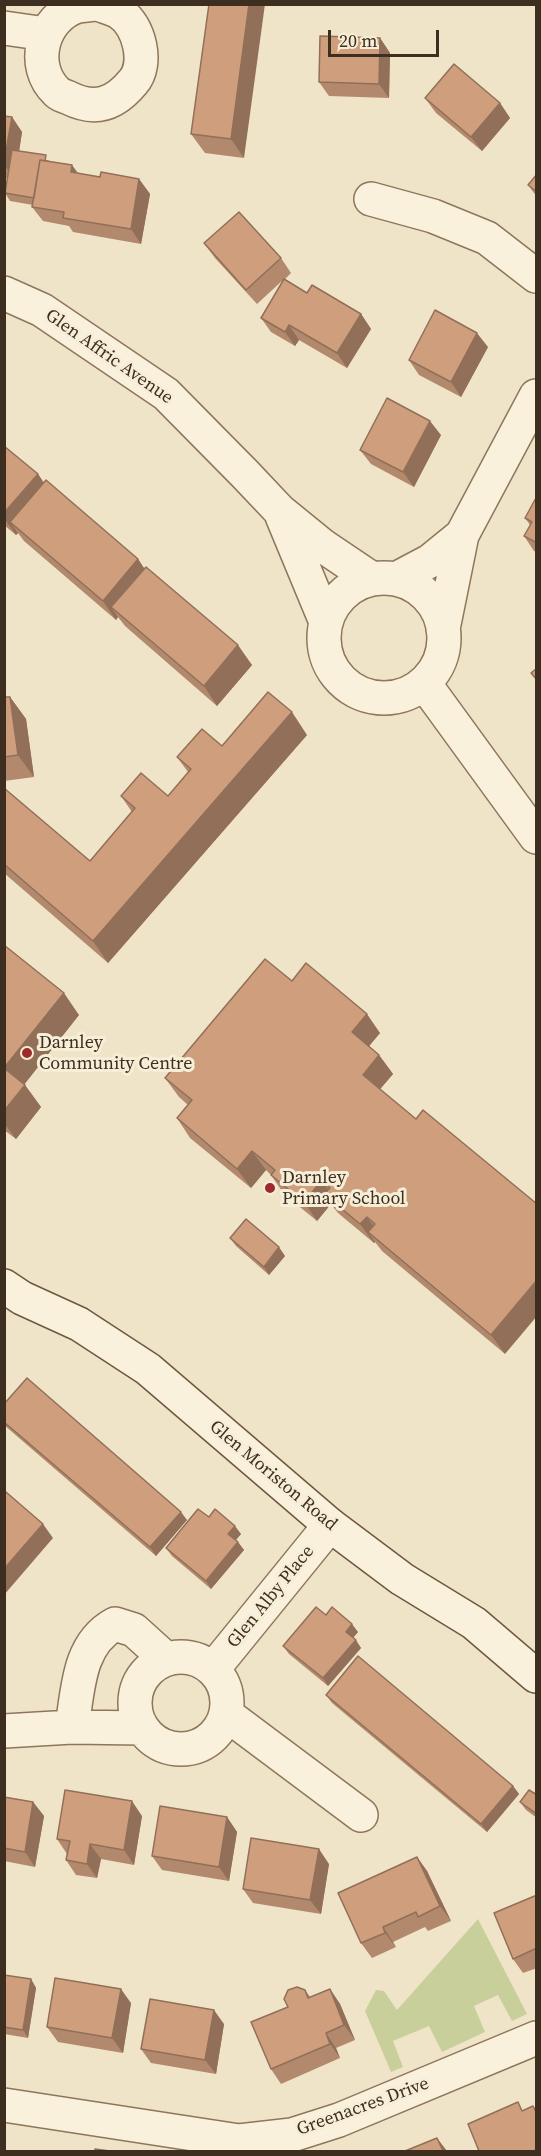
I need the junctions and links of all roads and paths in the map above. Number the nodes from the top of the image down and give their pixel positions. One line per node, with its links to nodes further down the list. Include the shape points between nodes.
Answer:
1 (97, 4): 3 (street, via 77,6 55,20); 3 (street, via 120,13 135,28 142,60 135,81 116,99 82,105 57,92 43,70)
2 (4, 28): 3 (street)
3 (45, 34)
4 (371, 199): 5 (street, via 434,216 487,238)
5 (537, 276)
6 (4, 292): 8 (street, Glen Affric Avenue, via 42,310 166,394)
7 (537, 396): 9 (street)
8 (280, 511): 10 (street, Glen Affric Avenue, via 323,546); 11 (street, Glen Affric Avenue)
9 (462, 535): 10 (street, via 430,561); 12 (street)
10 (384, 579): 11 (street, via 356,584 332,607); 12 (street, via 413,585 427,596)
11 (326, 622): 13 (street, via 324,642 328,661 339,678 354,690 391,698)
12 (444, 629): 13 (street, via 441,658)
13 (424, 683): 14 (street)
14 (537, 837)
15 (4, 1286): 16 (street, Glen Moriston Road, via 79,1324 148,1370)
16 (330, 1525): 18 (street, Glen Alby Place); 19 (street, Glen Moriston Road, via 402,1579 474,1623)
17 (166, 1659): 18 (street, via 183,1656); 21 (street, via 134,1630 115,1624 105,1629 82,1663); 22 (street, via 152,1667 135,1695)
18 (213, 1669): 20 (street, via 226,1690)
19 (537, 1676)
20 (226, 1714): 22 (street, via 213,1738 188,1749 162,1745); 24 (street)
21 (72, 1726): 22 (street); 23 (street)
22 (142, 1728)
23 (4, 1731)
24 (361, 1815)
25 (537, 2038): 27 (street, Greenacres Drive, via 339,2120)
26 (4, 2105): 27 (street, Greenacres Drive)
27 (239, 2146)

